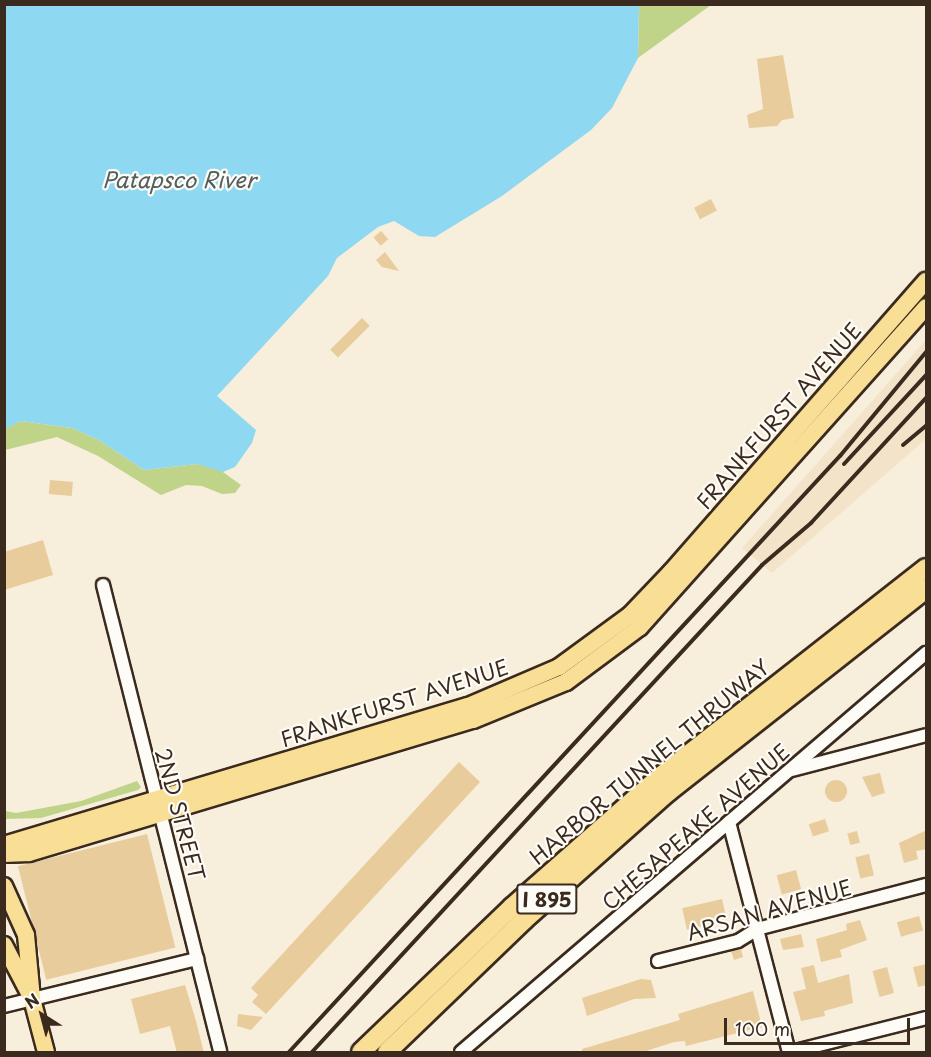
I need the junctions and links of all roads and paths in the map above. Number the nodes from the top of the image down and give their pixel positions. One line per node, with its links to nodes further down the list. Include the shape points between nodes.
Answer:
1 (927, 281): 3 (main road, FRANKFURST AVENUE)
2 (927, 307): 3 (main road, FRANKFURST AVENUE)
3 (827, 406): 10 (main road, FRANKFURST AVENUE, via 630,615 559,667 468,706)
4 (927, 567): 26 (highway, HARBOR TUNNEL THRUWAY / I 895, via 738,712 590,836)
5 (104, 585): 10 (street, 2ND STREET)
6 (927, 588): 27 (highway, HARBOR TUNNEL THRUWAY / I 895, via 660,799 524,920)
7 (927, 653): 9 (street, CHESAPEAKE AVENUE)
8 (927, 735): 9 (street)
9 (788, 771): 11 (street, CHESAPEAKE AVENUE)
10 (161, 807): 12 (main road, FRANKFURST AVENUE); 13 (main road, FRANKFURST AVENUE, via 29,853); 19 (street, 2ND STREET)
11 (729, 822): 16 (street); 28 (street, CHESAPEAKE AVENUE)
12 (4, 845)
13 (4, 854)
14 (927, 885): 16 (street, ARSAN AVENUE)
15 (4, 886): 17 (main road)
16 (757, 929): 20 (street, ARSAN AVENUE, via 738,941); 29 (street)
17 (26, 935): 18 (main road); 21 (main road)
18 (4, 943): 21 (main road)
19 (197, 959): 21 (street); 25 (street, 2ND STREET)
20 (658, 961)
21 (32, 999): 22 (street); 24 (main road)
22 (4, 1006)
23 (927, 1018): 29 (street)
24 (46, 1053)
25 (220, 1053)
26 (361, 1053)
27 (387, 1053)
28 (461, 1053)
29 (790, 1053)

